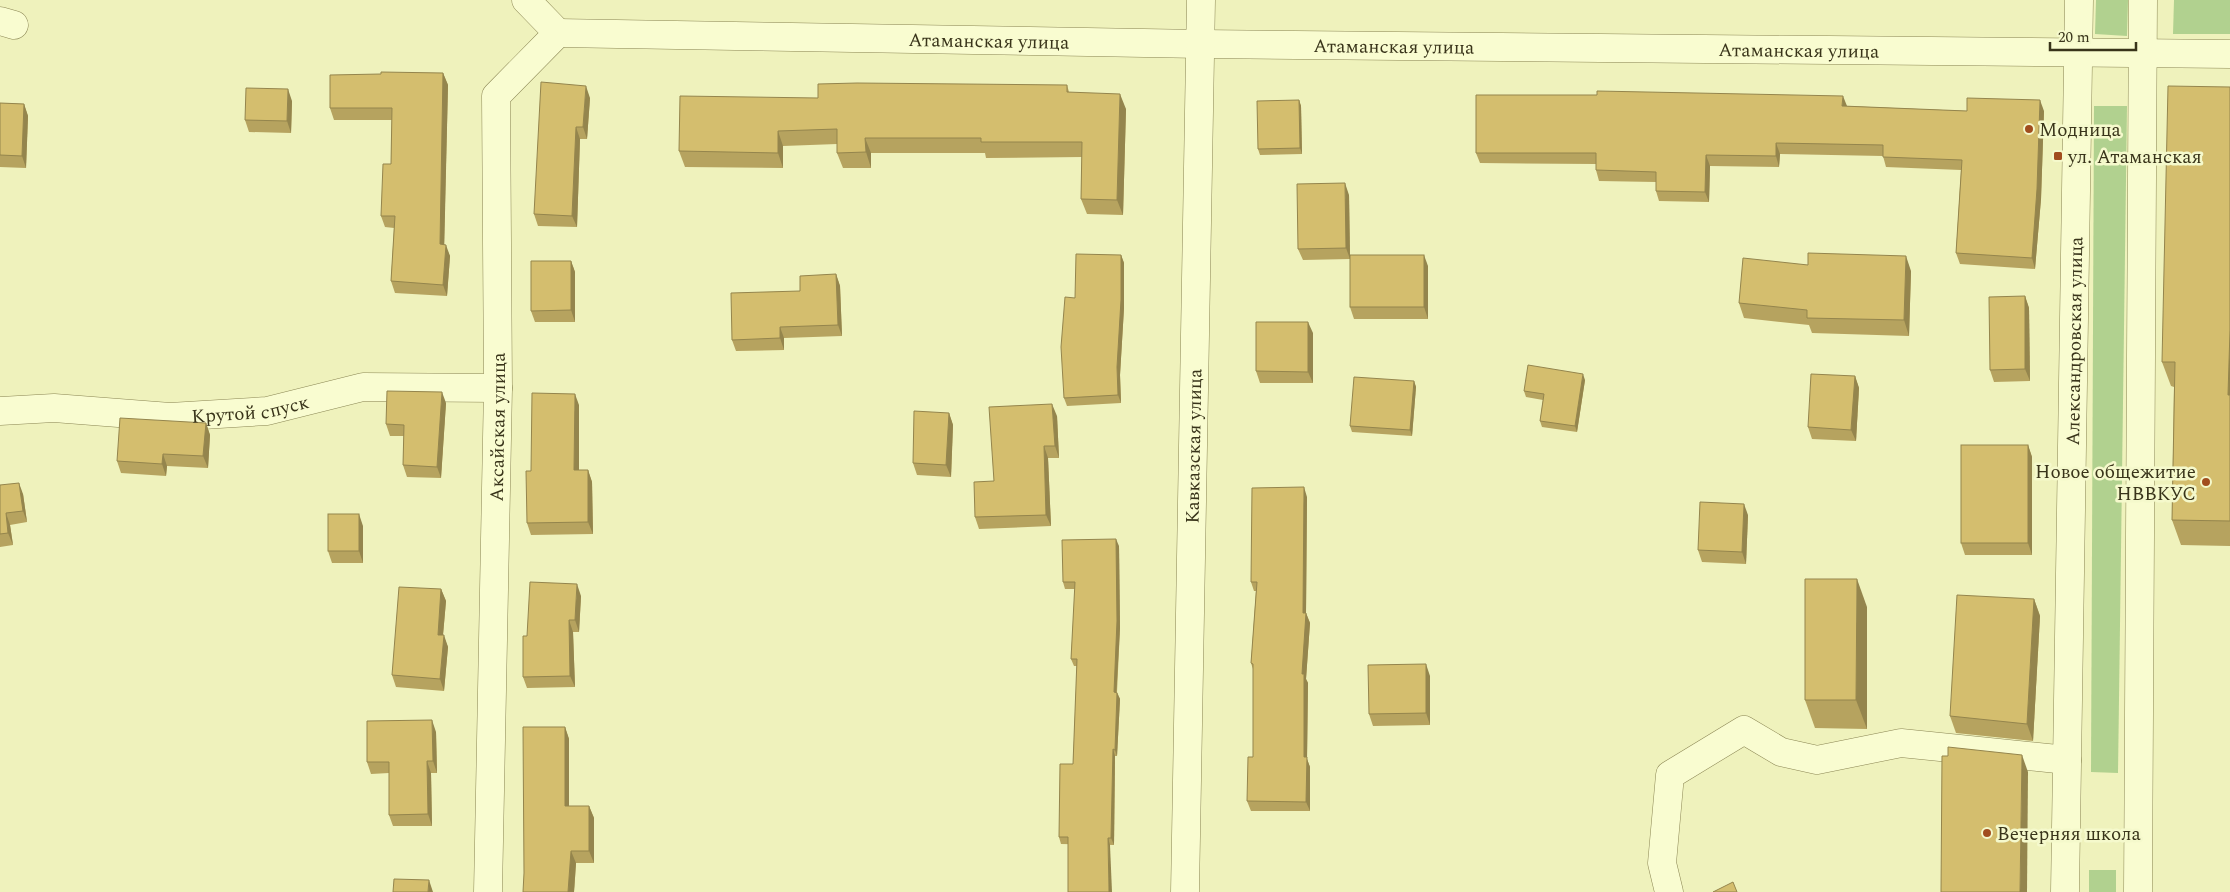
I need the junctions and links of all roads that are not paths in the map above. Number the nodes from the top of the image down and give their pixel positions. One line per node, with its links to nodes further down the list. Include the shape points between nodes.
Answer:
1 (526, 0): 5 (street)
2 (1201, 0): 6 (street, Кавказская улица)
3 (2079, 0): 7 (street, Александровская улица)
4 (2143, 0): 8 (street)
5 (558, 33): 6 (street, Атаманская улица); 10 (street, Аксайская улица, via 496,96)
6 (1201, 44): 7 (street, Атаманская улица); 14 (street, Кавказская улица)
7 (2078, 53): 8 (street, Атаманская улица); 12 (street, Александровская улица)
8 (2142, 54): 9 (street, Атаманская улица); 17 (street)
9 (2230, 54)
10 (498, 388): 11 (street, Крутой спуск, via 363,387 267,411 170,417 54,408); 13 (street, Аксайская улица)
11 (0, 411)
12 (2067, 760): 15 (street, via 1900,742 1817,760 1781,752 1744,730 1670,775 1662,863); 16 (street, Александровская улица)
13 (488, 892)
14 (1185, 892)
15 (1669, 892)
16 (2065, 892)
17 (2138, 892)

